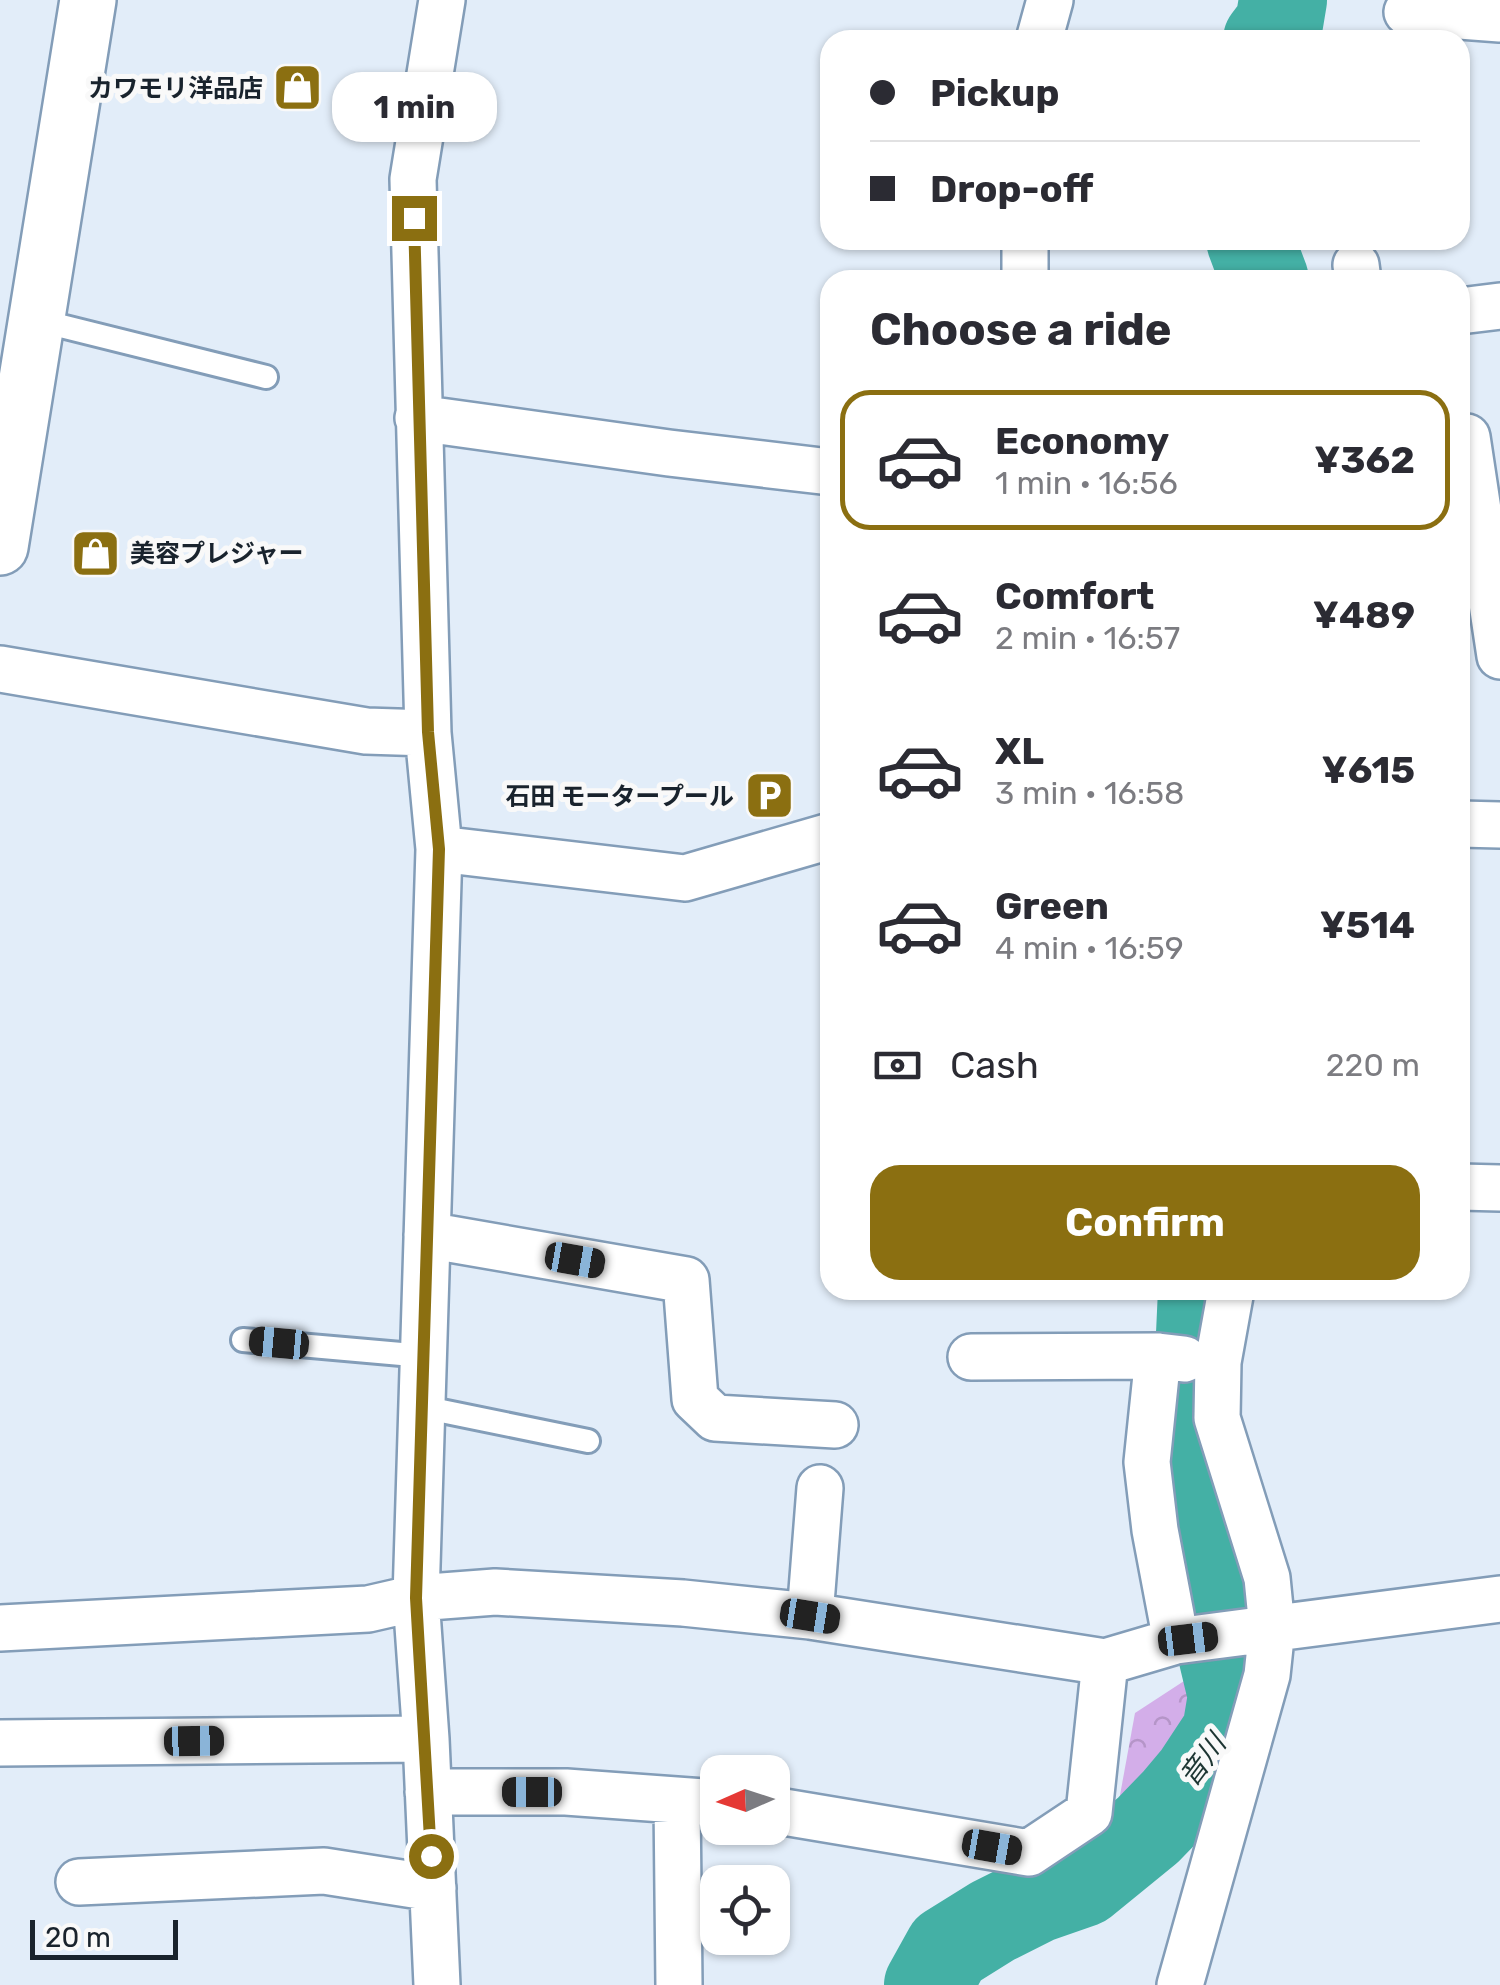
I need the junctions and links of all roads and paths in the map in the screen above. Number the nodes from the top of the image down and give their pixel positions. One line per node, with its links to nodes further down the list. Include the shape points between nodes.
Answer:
1 (88, 0): 9 (street)
2 (442, 0): 12 (street, via 413,179)
3 (1050, 0): 6 (street)
4 (1407, 12): 5 (street)
5 (1500, 19)
6 (1041, 30)
7 (1500, 306): 8 (street)
8 (1470, 310)
9 (37, 320): 10 (lane); 11 (street)
10 (266, 377)
11 (11, 408): 15 (street)
12 (418, 418): 14 (street); 18 (street)
13 (1476, 436): 16 (street)
14 (820, 471)
15 (0, 546)
16 (1500, 656)
17 (0, 669): 18 (street, via 366,731)
18 (428, 732): 22 (street)
19 (1470, 824): 20 (street)
20 (1500, 825)
21 (820, 839): 22 (street, via 686,878)
22 (439, 849): 25 (street)
23 (1470, 1187): 24 (street)
24 (1500, 1188)
25 (427, 1235): 28 (street); 32 (street, via 686,1280 695,1398 715,1418)
26 (1225, 1300): 30 (street)
27 (242, 1340): 28 (lane)
28 (424, 1356): 31 (street)
29 (971, 1357): 30 (street)
30 (1189, 1360): 39 (street, via 1217,1418 1267,1578); 40 (street, via 1147,1462 1155,1530)
31 (422, 1408): 33 (lane); 35 (street)
32 (836, 1425)
33 (588, 1441)
34 (820, 1488): 37 (street)
35 (416, 1598): 37 (street, via 494,1592); 38 (street, via 368,1609); 42 (street)
36 (1500, 1599): 39 (street)
37 (810, 1616): 41 (street)
38 (0, 1628)
39 (1264, 1629): 40 (street); 51 (street, via 1268,1675)
40 (1182, 1640): 41 (street)
41 (1104, 1662): 46 (street, via 1089,1813 1029,1853)
42 (426, 1739): 43 (street); 44 (street)
43 (0, 1743)
44 (428, 1792): 45 (street, via 566,1792); 48 (street)
45 (698, 1802): 50 (street)
46 (790, 1813)
47 (80, 1882): 48 (street, via 324,1871)
48 (433, 1888): 49 (street)
49 (437, 1985)
50 (679, 1985)
51 (1180, 1985)

